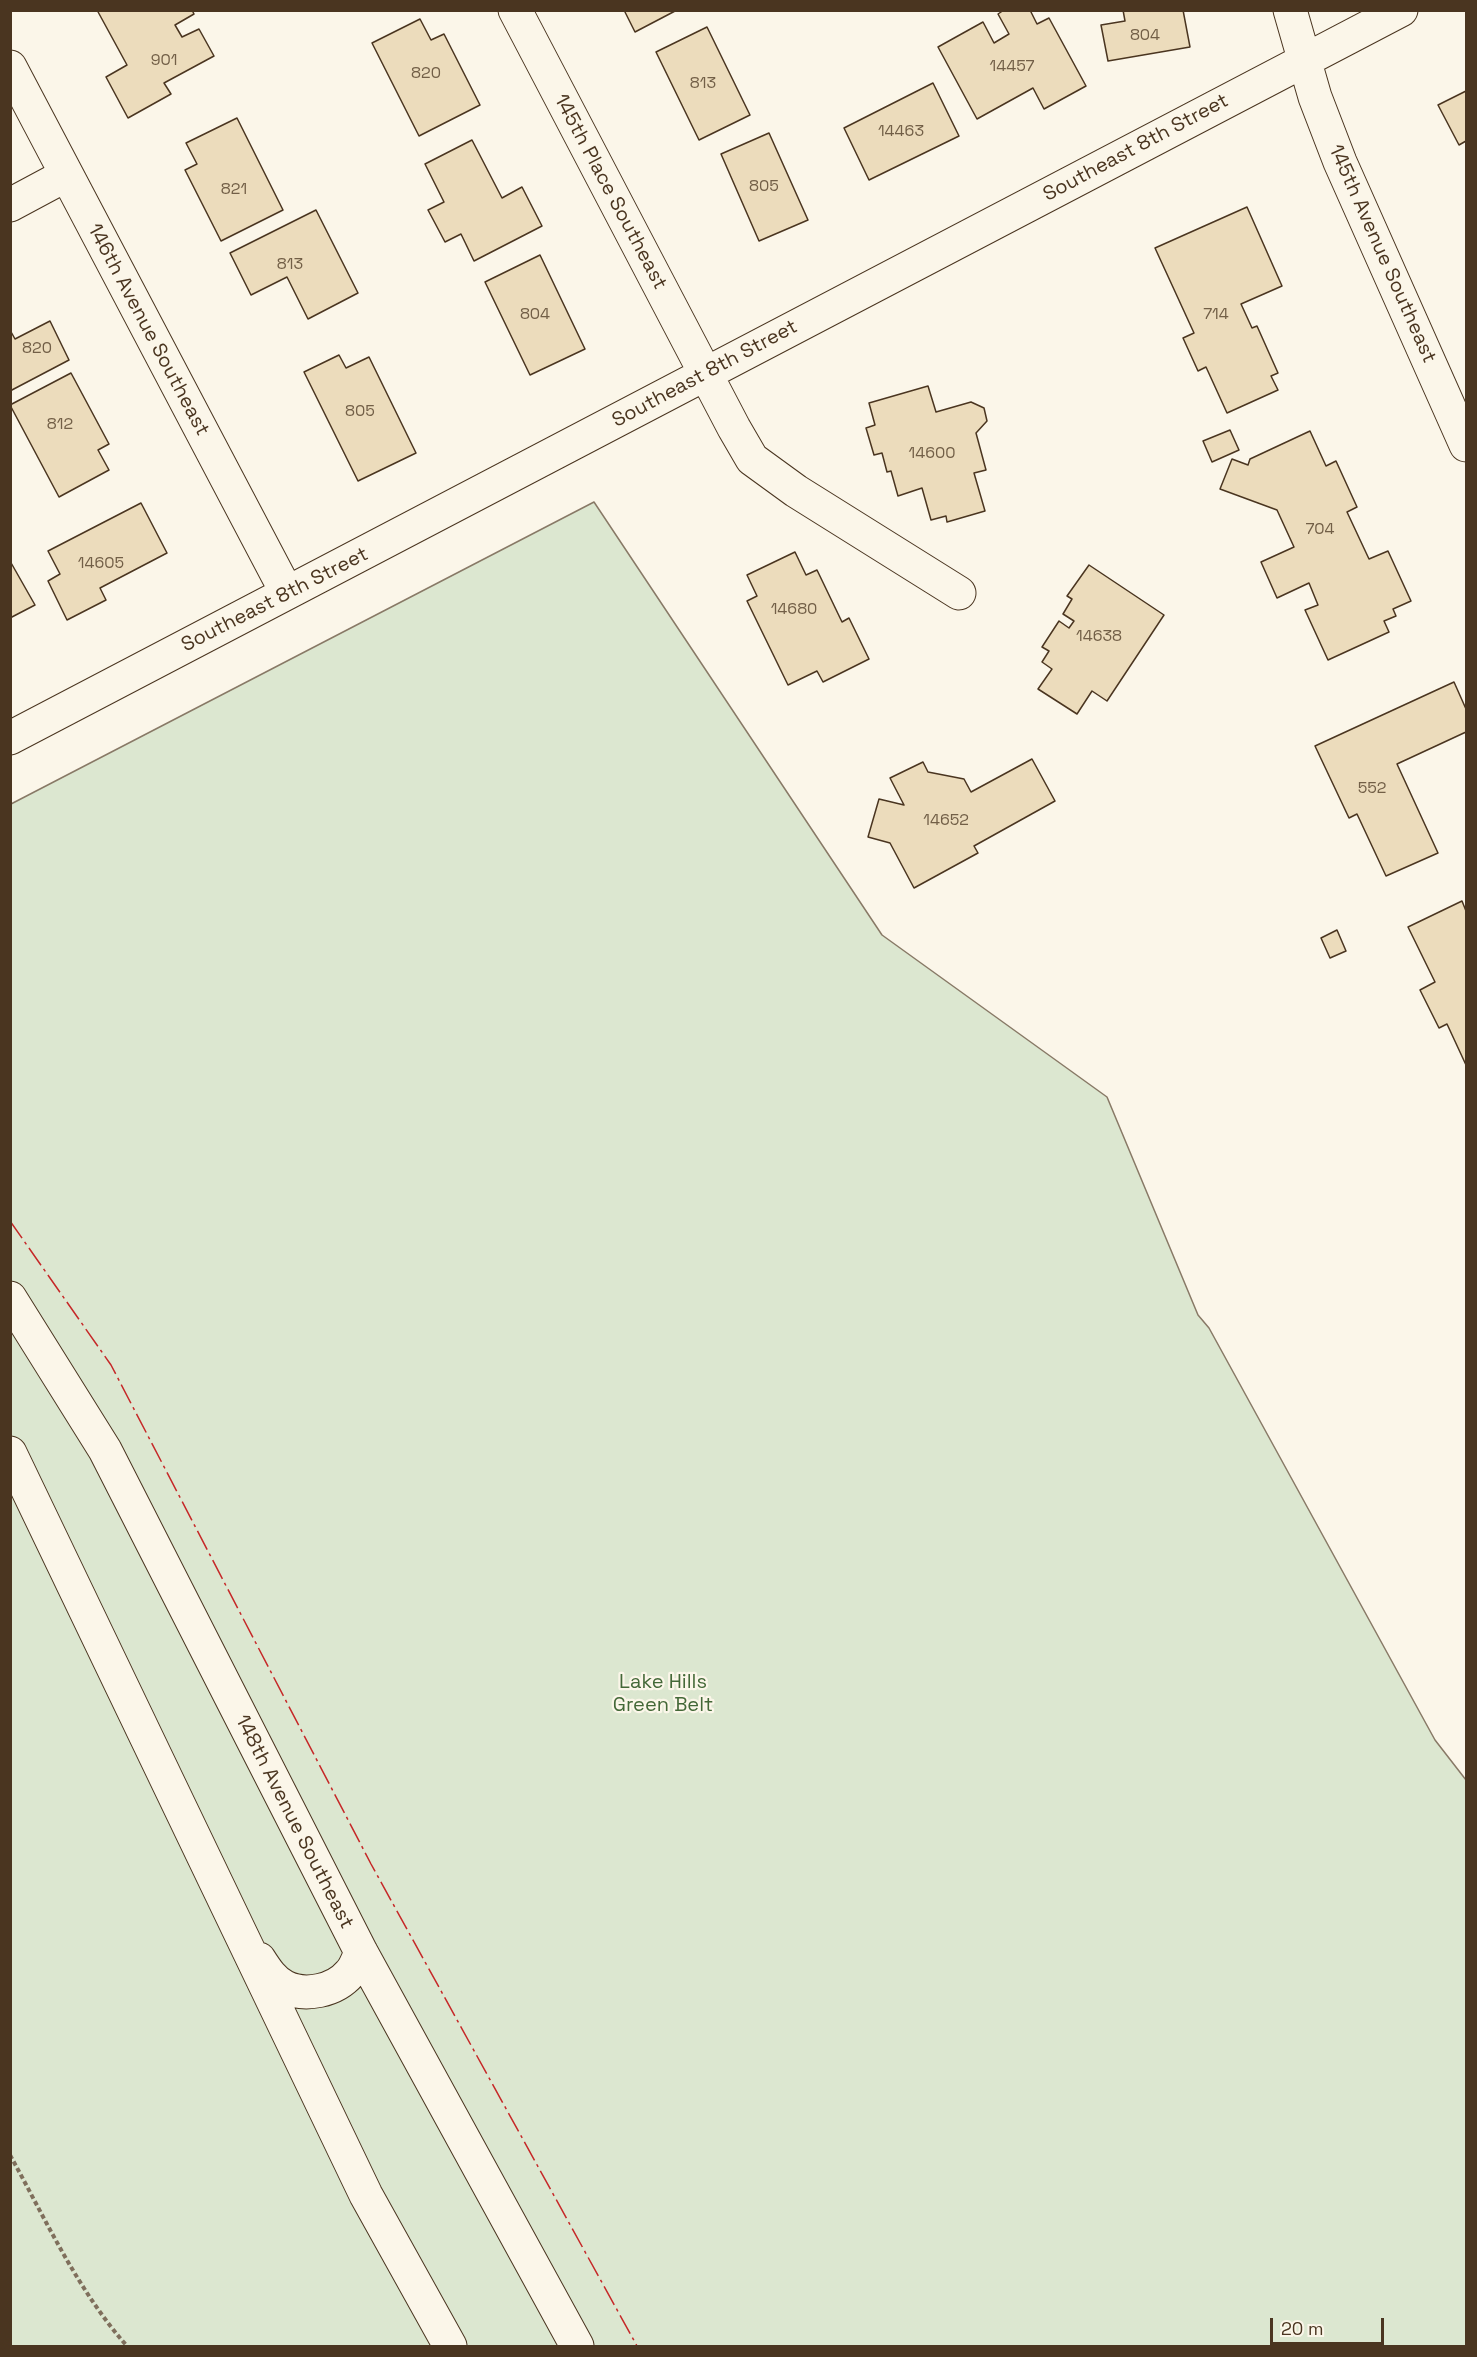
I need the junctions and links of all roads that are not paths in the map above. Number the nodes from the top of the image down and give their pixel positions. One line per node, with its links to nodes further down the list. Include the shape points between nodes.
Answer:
1 (515, 10): 8 (street, 145th Place Southeast)
2 (1290, 10): 4 (street, 145th Avenue Southeast)
3 (1401, 10): 4 (street, Southeast 8th Street)
4 (1303, 61): 8 (street, Southeast 8th Street); 9 (street, 145th Avenue Southeast, via 1340,162)
5 (10, 67): 6 (street, 146th Avenue Southeast)
6 (66, 175): 7 (street); 10 (street, 146th Avenue Southeast)
7 (10, 206)
8 (706, 374): 10 (street, Southeast 8th Street); 11 (street, 145th Place Southeast, via 752,459)
9 (1467, 445)
10 (287, 593): 12 (street, Southeast 8th Street)
11 (959, 593)
12 (10, 738)
13 (10, 1298): 17 (street, 148th Avenue Southeast, via 105,1450)
14 (10, 1453): 15 (street)
15 (18, 1485): 16 (street)
16 (232, 1920): 17 (street, via 271,1977 286,1988 307,1993 332,1987 350,1973); 18 (street, via 366,2195)
17 (361, 1953): 19 (street, 148th Avenue Southeast)
18 (450, 2346)
19 (577, 2346)

